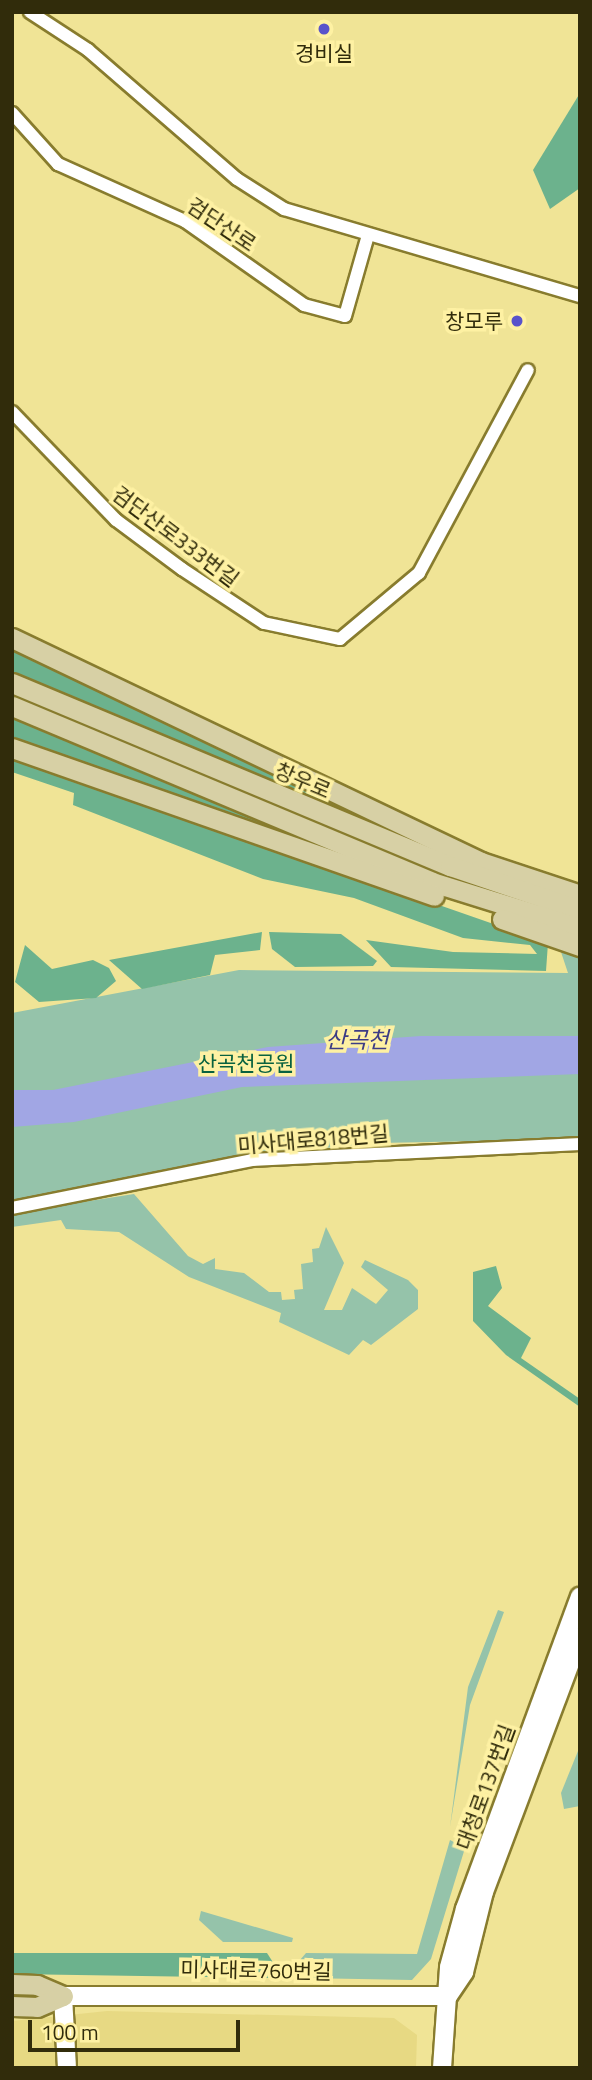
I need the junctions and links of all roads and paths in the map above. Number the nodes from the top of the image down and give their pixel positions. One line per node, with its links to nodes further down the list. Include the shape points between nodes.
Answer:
1 (30, 12): 3 (street, via 88,50 253,191 304,217)
2 (12, 113): 3 (street, 검단산로, via 58,164 185,221 304,306 345,316)
3 (368, 235): 4 (street)
4 (580, 296)
5 (528, 370): 6 (street, 검단산로333번길, via 419,573 340,639 264,623 116,520)
6 (12, 412)
7 (12, 638): 11 (main road, via 481,862)
8 (12, 683): 12 (main road, 창우로, via 450,866)
9 (12, 706): 13 (main road, via 432,882)
10 (12, 748): 14 (main road)
11 (580, 895)
12 (580, 910)
13 (580, 928)
14 (580, 946)
15 (580, 1144): 16 (street, 미사대로818번길, via 252,1160)
16 (12, 1208)
17 (580, 1597): 21 (main road, 대청로137번길, via 465,1909 449,1967)
18 (580, 1636): 21 (main road, 대청로137번길, via 484,1892 464,1972)
19 (12, 1984): 20 (main road, via 37,1985)
20 (63, 1996): 21 (main road, 미사대로760번길); 22 (main road, via 37,2007); 23 (main road)
21 (448, 1996): 24 (main road, 대청로137번길)
22 (12, 2006)
23 (66, 2068)
24 (442, 2068)

